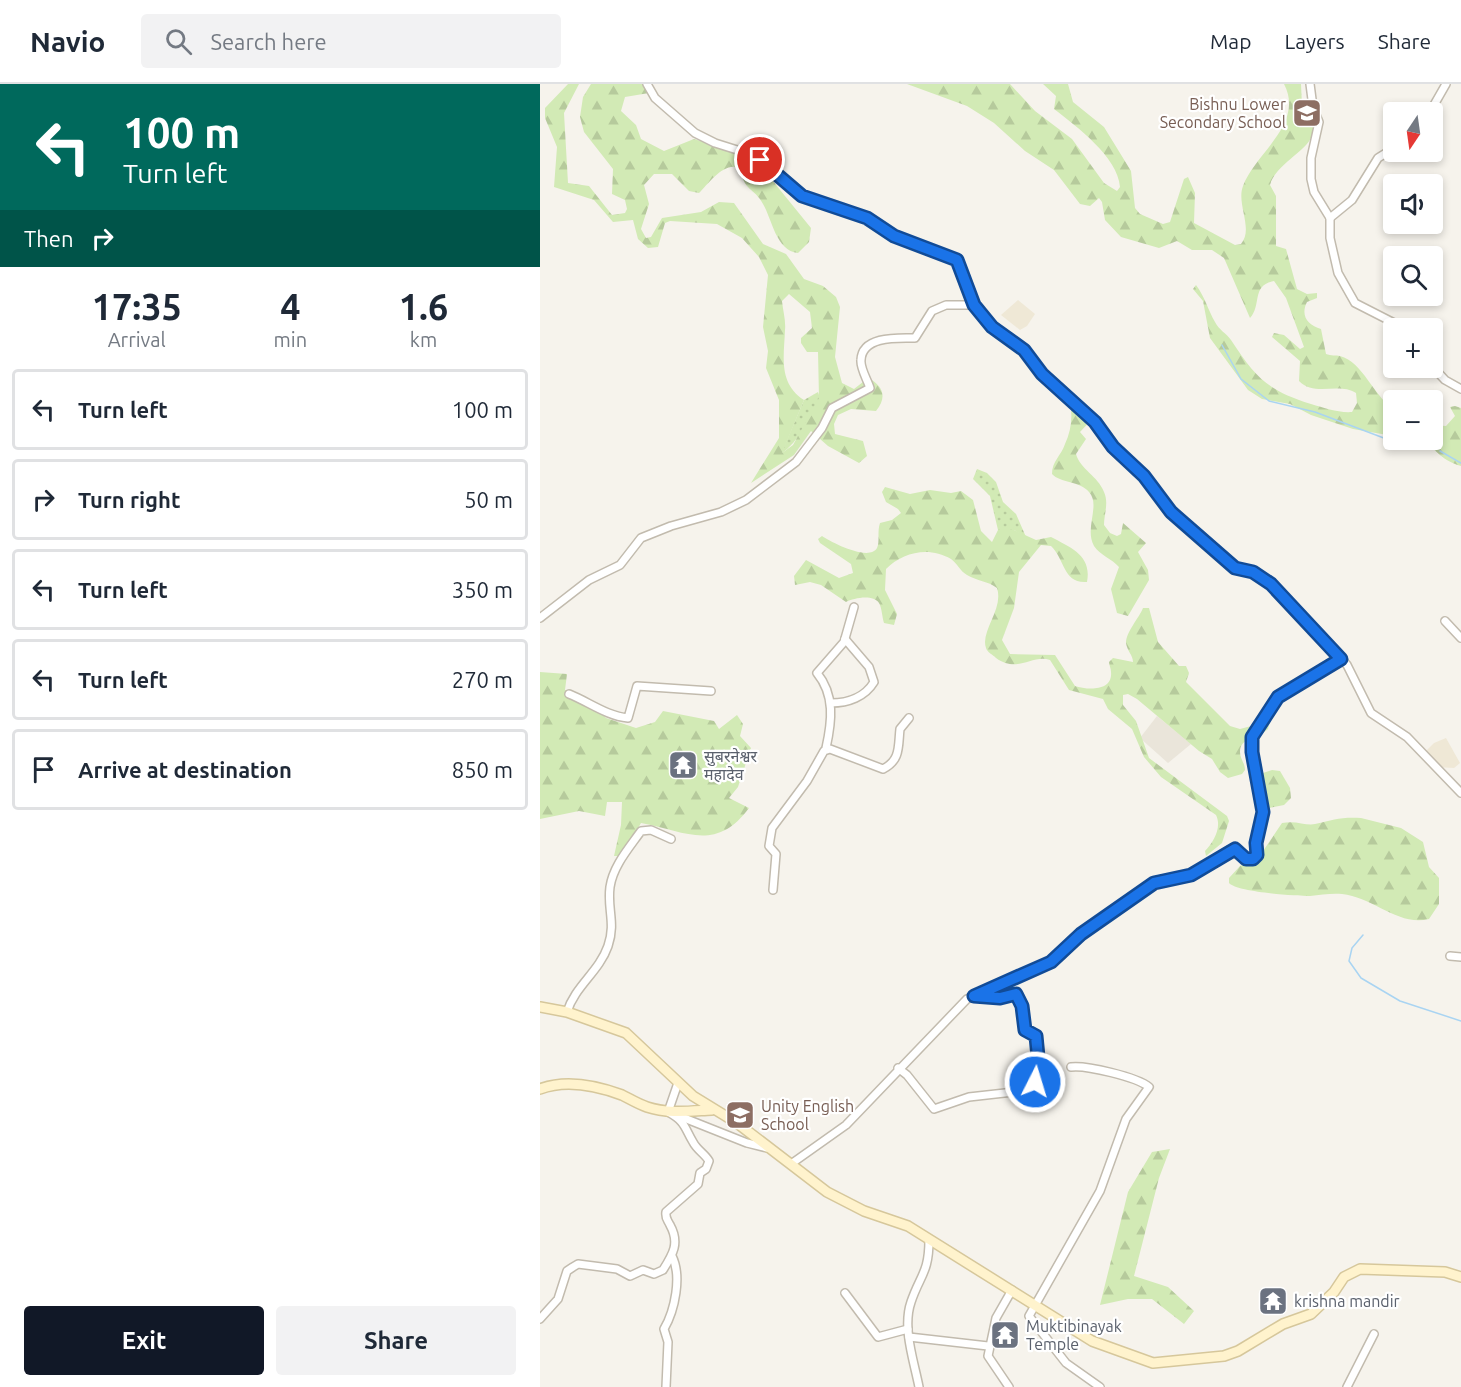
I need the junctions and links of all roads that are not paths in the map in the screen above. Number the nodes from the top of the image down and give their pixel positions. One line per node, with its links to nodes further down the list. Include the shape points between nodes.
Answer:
1 (647, 84): 7 (street, via 655,98 695,133 750,154 802,196 867,218 894,236 957,260)
2 (1310, 84): 6 (street, via 1319,122 1311,179)
3 (1446, 84): 4 (street)
4 (1436, 102)
5 (1383, 155): 6 (street, via 1352,200)
6 (1330, 218): 8 (street, via 1334,259 1351,298)
7 (974, 305): 12 (street, via 946,305 932,311 915,338 894,337 869,346 861,362 870,388 832,408 808,447 784,473 731,507 641,538 620,565 589,580); 16 (street, via 992,327 1024,350 1042,374 1095,422 1171,512 1235,568 1253,572 1271,584)
8 (1383, 319)
9 (1443, 378): 10 (street)
10 (1461, 389)
11 (854, 607): 15 (street)
12 (540, 618)
13 (1445, 621): 14 (street)
14 (1461, 638)
15 (845, 639): 19 (street, via 817,673 825,683); 19 (street, via 869,667 874,682 869,691 854,699)
16 (1341, 659): 22 (street, via 1371,713 1407,737); 27 (street, via 1278,697 1252,737 1263,812 1257,855 1253,859 1246,859 1235,849 1229,850 1191,875 1154,883 1081,934 1051,962)
17 (711, 691): 18 (street, via 637,686 628,718 615,717)
18 (569, 694)
19 (831, 703): 21 (street)
20 (909, 718): 21 (street, via 900,729 895,760 883,770)
21 (826, 748): 24 (street, via 772,828 769,846 776,854)
22 (1461, 793)
23 (671, 839): 29 (street, via 651,830 641,831 618,864 610,887 614,928 608,947 600,966 573,995)
24 (773, 890)
25 (1450, 956): 26 (street)
26 (1461, 957)
27 (974, 996): 31 (street); 31 (street, via 1000,998 1016,994 1020,999 1025,1030 1036,1036 1037,1066 1032,1087 969,1096 934,1109)
28 (540, 1007): 29 (street)
29 (567, 1012): 32 (street, via 626,1033)
30 (1071, 1067): 43 (street, via 1086,1066 1133,1077 1149,1087 1123,1124 1103,1185)
31 (898, 1068): 37 (street, via 841,1129)
32 (678, 1083): 34 (street); 35 (street)
33 (540, 1089): 35 (street, via 556,1083 578,1084)
34 (712, 1110): 35 (street); 36 (street, via 737,1123)
35 (668, 1112): 36 (street); 39 (street, via 688,1128 694,1145 709,1161 698,1184 666,1212 675,1235)
36 (769, 1149): 37 (street)
37 (791, 1164): 38 (street, via 843,1201 893,1219)
38 (929, 1240): 41 (street); 45 (street, via 929,1263 911,1302)
39 (672, 1256): 44 (street, via 663,1270 654,1274 643,1269 630,1276 617,1269 578,1264 567,1271 558,1299); 48 (street, via 676,1264 675,1285 670,1319 664,1329 668,1342)
40 (1461, 1277): 43 (street, via 1445,1272 1360,1269 1344,1276 1311,1314 1283,1324 1238,1351 1161,1364 1101,1345)
41 (1012, 1290): 43 (street); 47 (street, via 996,1318)
42 (845, 1293): 45 (street, via 878,1337)
43 (1036, 1305): 51 (street, via 1029,1316 1031,1321 1066,1363)
44 (540, 1319)
45 (909, 1333): 47 (street); 49 (street)
46 (1374, 1334): 52 (street)
47 (988, 1346): 50 (street, via 988,1356)
48 (666, 1387)
49 (919, 1387)
50 (1009, 1387)
51 (1100, 1387)
52 (1347, 1387)

